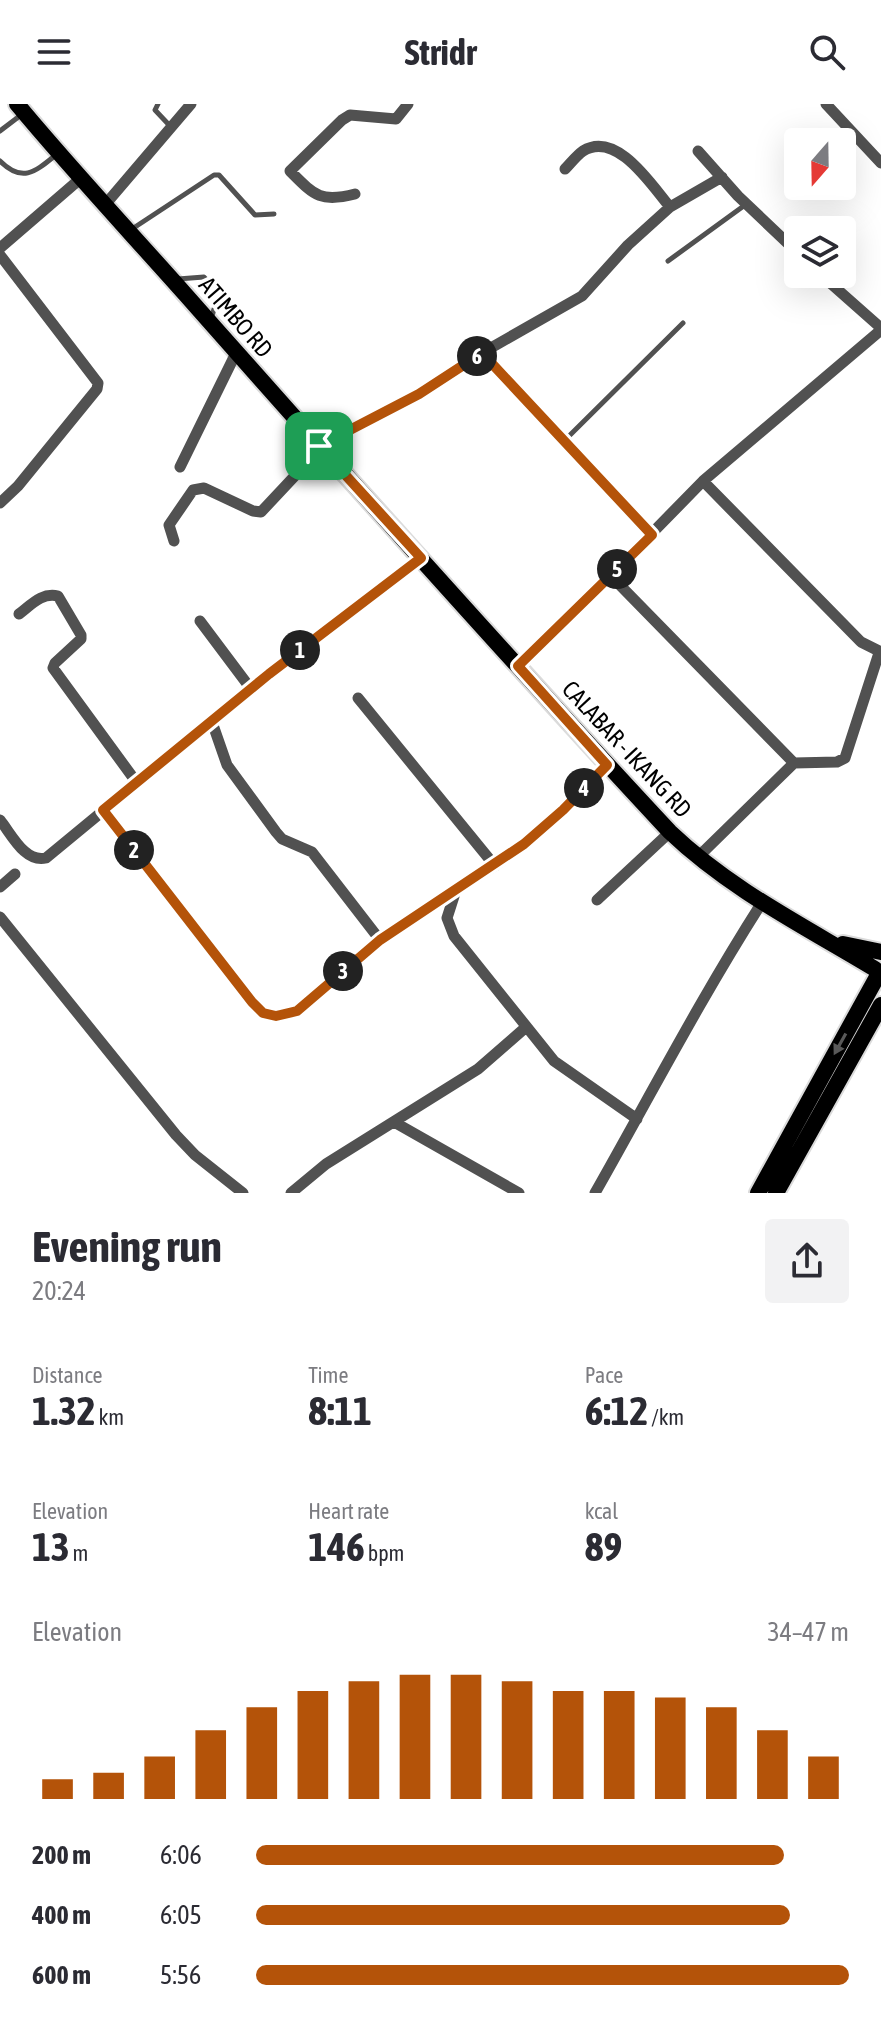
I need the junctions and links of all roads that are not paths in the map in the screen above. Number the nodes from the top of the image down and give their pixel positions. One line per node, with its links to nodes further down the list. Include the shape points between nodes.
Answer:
1 (158, 104): 6 (lane, via 155,110)
2 (191, 104): 6 (street)
3 (408, 104): 15 (street, via 396,119 350,115 290,171 321,197)
4 (826, 104): 11 (street)
5 (21, 108): 7 (lane); 9 (main road, ATIMBO RD)
6 (171, 128): 17 (street)
7 (0, 131)
8 (698, 151): 13 (street)
9 (58, 153): 10 (lane, via 24,174); 14 (main road, ATIMBO RD)
10 (0, 161)
11 (881, 163)
12 (565, 169): 18 (street, via 583,151 611,149 627,157)
13 (722, 177): 16 (street); 18 (street)
14 (80, 179): 17 (main road, ATIMBO RD); 22 (street)
15 (355, 194)
16 (746, 205): 21 (street); 24 (lane)
17 (104, 206): 20 (main road, ATIMBO RD)
18 (670, 207): 31 (street, via 582,296)
19 (274, 214): 20 (lane, via 255,215 214,175)
20 (128, 232): 25 (main road, ATIMBO RD)
21 (784, 240)
22 (0, 248)
23 (0, 255): 36 (street, via 98,383)
24 (668, 261)
25 (172, 280): 27 (main road, ATIMBO RD); 27 (lane, via 204,277 215,287 218,301)
26 (836, 288): 29 (street)
27 (210, 323): 30 (main road, ATIMBO RD)
28 (683, 323): 32 (lane)
29 (881, 329): 35 (street)
30 (236, 353): 33 (main road, ATIMBO RD); 34 (street)
31 (482, 353): 32 (street); 33 (street)
32 (564, 441): 37 (street)
33 (320, 447): 38 (street, via 261,512 204,488 193,490 169,525); 39 (main road, ATIMBO RD)
34 (180, 467)
35 (703, 481): 37 (street); 43 (street, via 861,642)
36 (0, 503)
37 (652, 535): 40 (street)
38 (174, 541)
39 (421, 558): 44 (main road, CALABAR - IKANG RD); 45 (street)
40 (611, 576): 44 (street); 48 (street)
41 (19, 614): 50 (street, via 40,598 58,596 81,639 53,668)
42 (200, 621): 45 (street)
43 (880, 653): 48 (street, via 845,758)
44 (518, 666): 49 (main road, CALABAR - IKANG RD)
45 (251, 689): 47 (street)
46 (358, 698): 55 (street)
47 (212, 722): 50 (street); 62 (street, via 227,765 276,832 312,852)
48 (794, 763): 54 (street)
49 (607, 765): 53 (main road, CALABAR - IKANG RD); 55 (street)
50 (137, 783): 51 (street)
51 (103, 810): 52 (street, via 41,860 30,857); 62 (street, via 263,1013 297,1011)
52 (0, 820)
53 (670, 832): 54 (main road, CALABAR - IKANG RD); 59 (street)
54 (697, 858): 60 (main road, CALABAR - IKANG RD)
55 (495, 866): 58 (street)
56 (15, 874): 57 (street)
57 (0, 887)
58 (457, 890): 62 (street); 65 (street, via 447,918 454,936)
59 (597, 900)
60 (761, 904): 63 (main road, CALABAR - IKANG RD); 66 (street, via 691,1017)
61 (0, 917): 68 (street, via 176,1135)
62 (380, 940)
63 (879, 966): 72 (main road, CALABAR - IKANG RD, one-way to 72)
64 (881, 1005): 73 (main road)
65 (525, 1028): 66 (street, via 563,1069); 67 (street, via 478,1069)
66 (637, 1119): 71 (street)
67 (394, 1122): 69 (street, via 317,1170); 70 (street)
68 (243, 1193)
69 (291, 1193)
70 (519, 1193)
71 (595, 1193)
72 (758, 1193)
73 (776, 1193)

